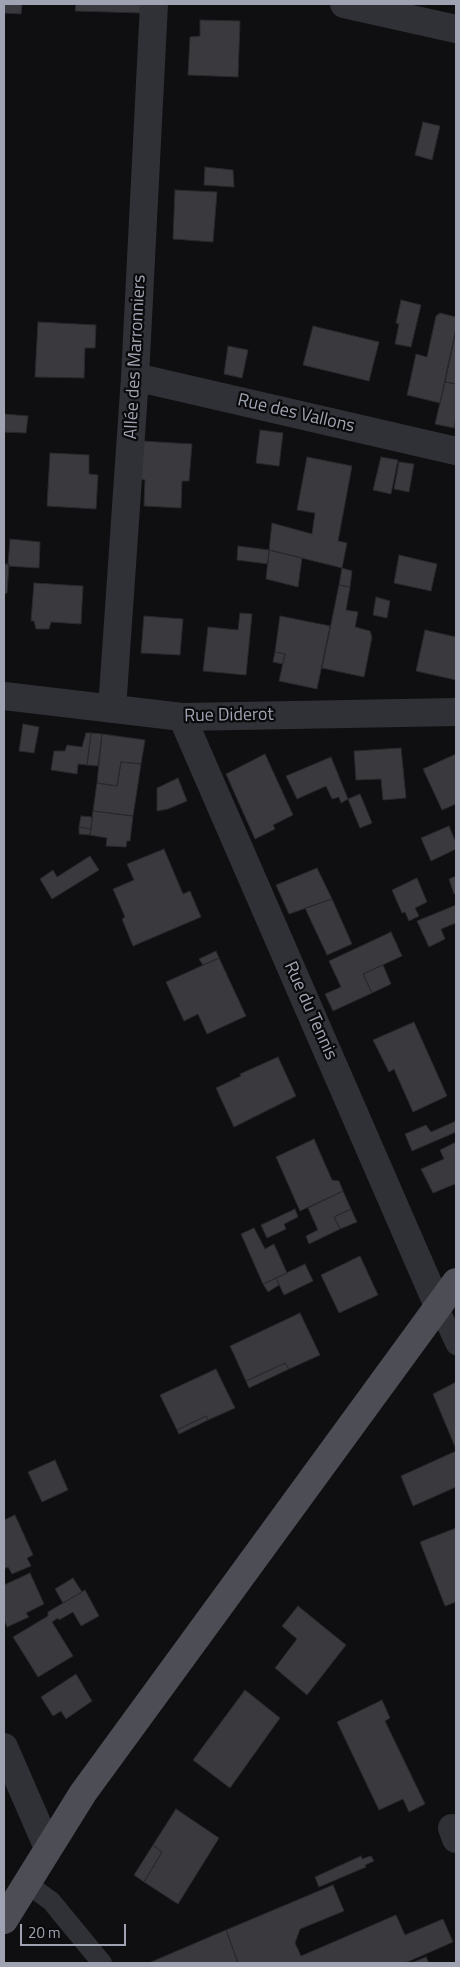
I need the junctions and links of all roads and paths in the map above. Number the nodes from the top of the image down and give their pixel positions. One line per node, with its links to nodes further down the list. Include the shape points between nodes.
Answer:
1 (154, 4): 4 (street, Allée des Marronniers)
2 (344, 4): 3 (street)
3 (456, 30)
4 (135, 377): 5 (street, Rue des Vallons); 7 (street, Allée des Marronniers)
5 (456, 451)
6 (4, 696): 7 (street, Rue Diderot)
7 (112, 709): 9 (street, Rue Diderot)
8 (456, 712): 9 (street, Rue Diderot)
9 (182, 717): 11 (street, Rue du Tennis)
10 (456, 1282): 11 (main road)
11 (438, 1306): 12 (lane); 14 (main road, via 83,1792)
12 (456, 1345)
13 (4, 1747): 14 (street)
14 (48, 1848): 15 (main road)
15 (26, 1883): 16 (main road); 17 (lane, via 51,1901)
16 (4, 1920)
17 (102, 1963)

